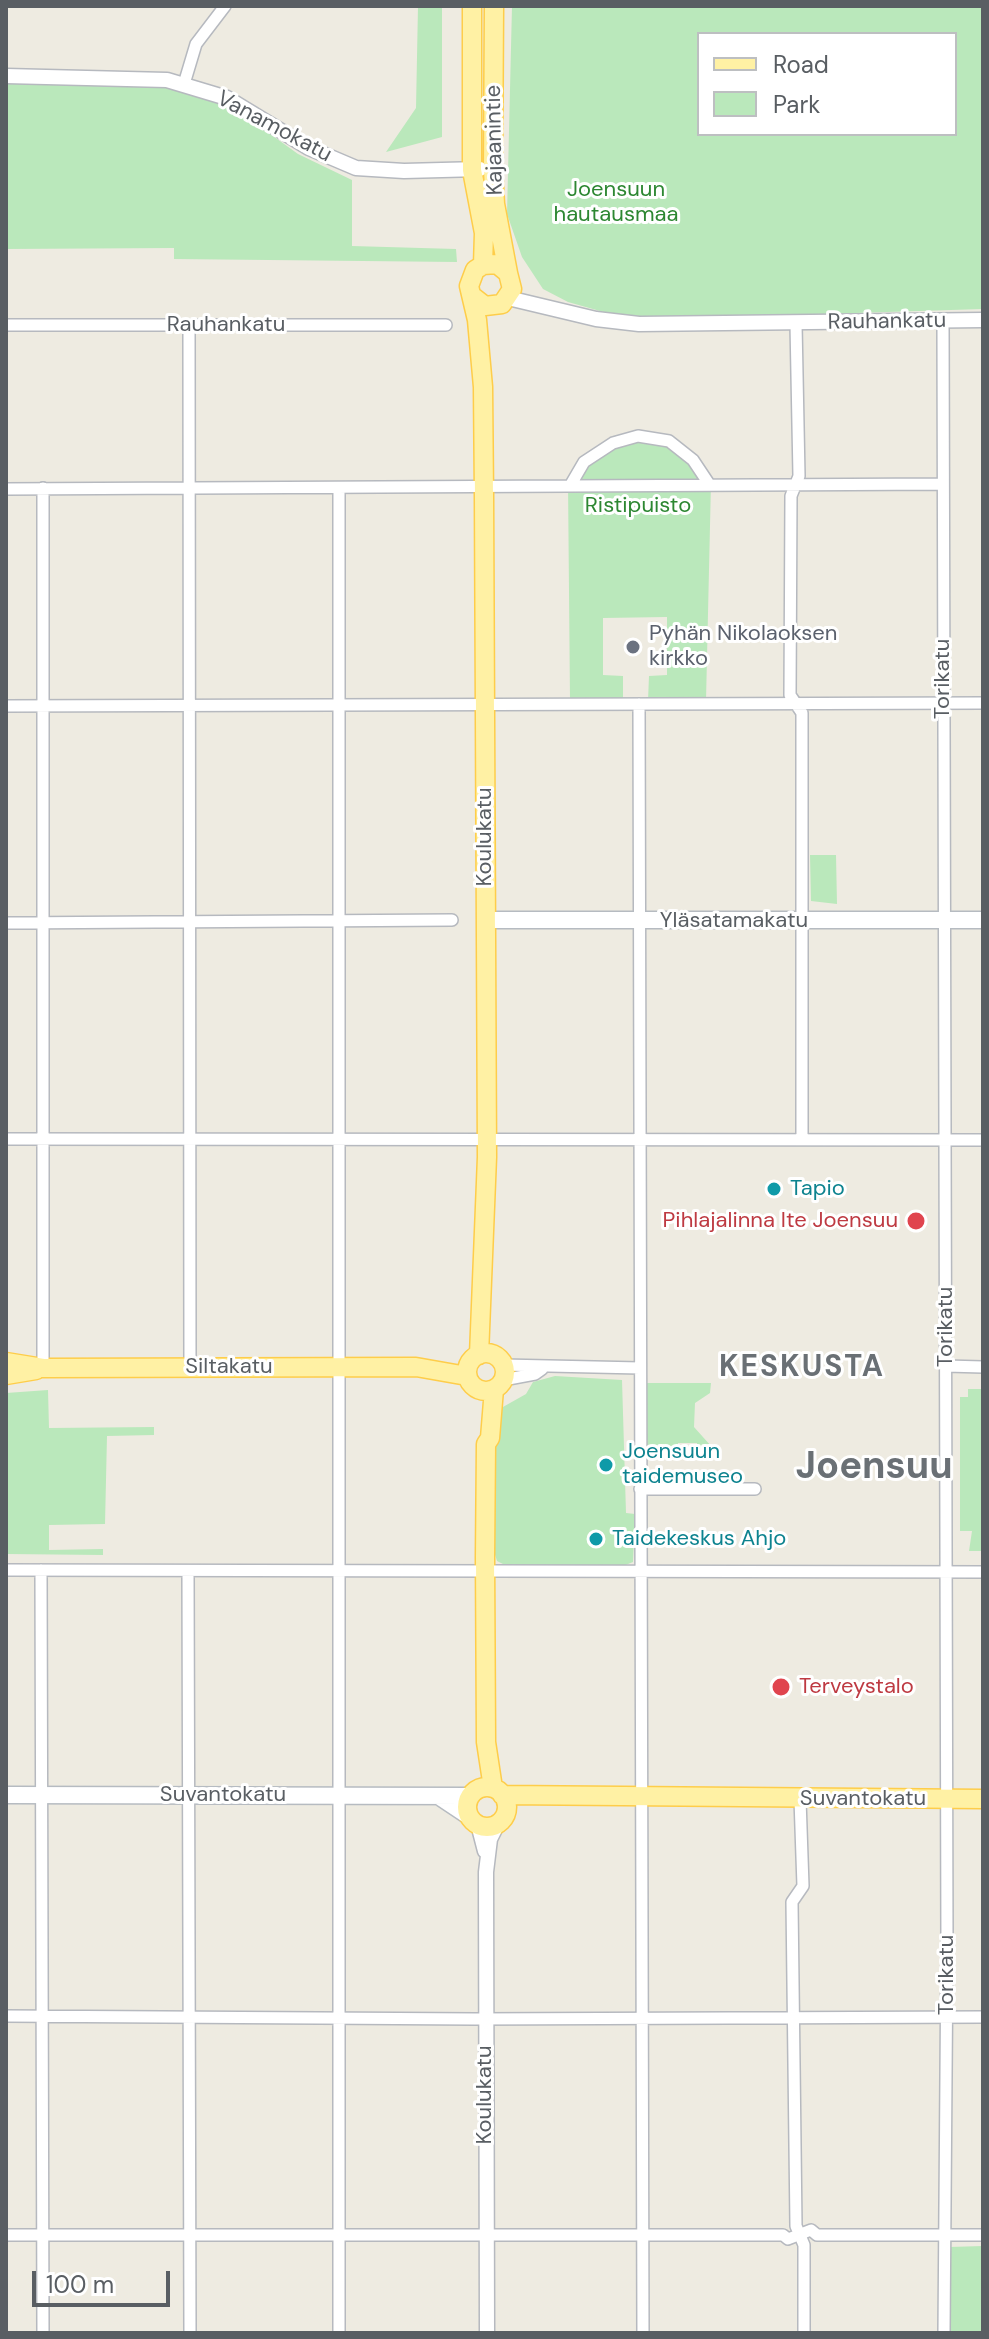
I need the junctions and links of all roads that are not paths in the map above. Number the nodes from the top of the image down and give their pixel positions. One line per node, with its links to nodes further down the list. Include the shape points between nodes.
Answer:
1 (225, 6): 5 (street, via 196,44)
2 (472, 6): 7 (main road, Kajaanintie)
3 (494, 6): 6 (main road, Kajaanintie)
4 (6, 76): 5 (street, Vanamokatu)
5 (184, 84): 7 (street, Vanamokatu, via 227,98 342,164 373,171)
6 (493, 169): 7 (street, Vanamokatu); 9 (main road, Kajaanintie)
7 (472, 170): 8 (main road, Kajaanintie, via 484,233)
8 (483, 265): 9 (main road, via 497,264); 10 (main road, via 470,277)
9 (506, 289): 10 (main road, via 485,306); 13 (street, Rauhankatu, via 596,319); 17 (main road, Koulukatu, via 487,332)
10 (471, 295): 17 (main road, Koulukatu)
11 (983, 320): 12 (street, Rauhankatu)
12 (943, 321): 13 (street, Rauhankatu); 19 (street, Torikatu)
13 (796, 324): 21 (street)
14 (6, 325): 15 (street, Rauhankatu)
15 (189, 325): 16 (street, Rauhankatu); 23 (street)
16 (446, 325)
17 (483, 387): 20 (main road, Koulukatu)
18 (709, 484): 21 (street); 22 (street); 22 (street, via 693,460 669,441 638,436 613,443 584,462)
19 (943, 484): 21 (street); 31 (street, Torikatu)
20 (484, 485): 22 (street); 25 (street); 29 (main road, Koulukatu)
21 (795, 485): 27 (street, via 790,695)
22 (570, 486)
23 (189, 487): 24 (street); 25 (street); 32 (street)
24 (43, 488): 26 (street); 35 (street)
25 (339, 488): 33 (street)
26 (6, 489)
27 (796, 703): 30 (street); 31 (street); 44 (street, via 802,713)
28 (983, 703): 31 (street)
29 (484, 704): 30 (street); 33 (street); 37 (main road, Koulukatu)
30 (639, 704): 41 (street)
31 (943, 704): 42 (street, Torikatu)
32 (190, 705): 33 (street); 35 (street); 39 (street)
33 (338, 705): 40 (street)
34 (6, 706): 35 (street)
35 (43, 706): 43 (street)
36 (452, 920): 40 (street)
37 (486, 920): 41 (main road, Yläsatamakatu); 50 (main road, Koulukatu)
38 (983, 920): 42 (main road, Yläsatamakatu)
39 (191, 921): 40 (street); 43 (street); 52 (street)
40 (339, 921): 49 (street)
41 (639, 921): 44 (main road, Yläsatamakatu); 51 (street)
42 (945, 921): 44 (main road, Yläsatamakatu); 53 (street, Torikatu)
43 (43, 922): 45 (street); 48 (street)
44 (802, 922): 46 (street)
45 (6, 923)
46 (802, 1138): 51 (street); 53 (street)
47 (6, 1139): 48 (street)
48 (44, 1139): 52 (street); 60 (street)
49 (339, 1139): 50 (street); 52 (street); 58 (street)
50 (487, 1139): 51 (street); 62 (main road, Koulukatu, via 480,1300)
51 (642, 1139): 61 (street)
52 (192, 1140): 57 (street)
53 (944, 1140): 54 (street); 56 (street, Torikatu)
54 (983, 1140)
55 (6, 1362): 60 (main road, Siltakatu)
56 (946, 1366): 59 (street); 70 (street, Torikatu)
57 (190, 1367): 58 (main road, Siltakatu); 60 (main road, Siltakatu)
58 (339, 1367): 62 (main road, Siltakatu); 69 (street)
59 (983, 1367)
60 (43, 1368): 63 (main road, Siltakatu)
61 (640, 1368): 62 (street, Siltakatu); 64 (street)
62 (486, 1371): 72 (main road, Koulukatu, via 490,1438)
63 (6, 1375)
64 (640, 1489): 65 (street); 73 (street)
65 (755, 1489)
66 (6, 1570): 67 (street)
67 (41, 1570): 68 (street); 75 (street)
68 (188, 1571): 69 (street); 77 (street)
69 (338, 1572): 72 (street); 76 (street)
70 (945, 1572): 71 (street); 73 (street); 81 (street, Torikatu)
71 (983, 1572)
72 (485, 1573): 73 (street); 83 (main road, Koulukatu)
73 (640, 1573): 79 (street)
74 (6, 1795): 75 (main road, Suvantokatu)
75 (42, 1795): 77 (main road, Suvantokatu); 87 (street)
76 (338, 1795): 77 (main road, Suvantokatu); 78 (main road, Suvantokatu); 93 (street)
77 (189, 1796): 88 (street)
78 (439, 1796): 83 (main road, Suvantokatu); 84 (main road)
79 (642, 1798): 80 (main road, Suvantokatu); 83 (main road, Suvantokatu); 89 (street)
80 (800, 1799): 81 (main road, Suvantokatu); 90 (street, via 803,1886 792,1902)
81 (946, 1799): 82 (main road, Suvantokatu); 91 (street, Torikatu)
82 (983, 1799)
83 (491, 1801): 84 (main road); 84 (main road, via 467,1809); 85 (street, Koulukatu)
84 (474, 1821): 85 (street, Koulukatu)
85 (487, 1856): 94 (street, Koulukatu)
86 (6, 2016): 87 (street)
87 (43, 2016): 88 (street); 97 (street)
88 (188, 2017): 93 (street); 95 (street)
89 (641, 2017): 90 (street); 94 (street); 99 (street)
90 (794, 2017): 91 (street); 100 (street)
91 (947, 2017): 92 (street); 101 (street, Torikatu)
92 (983, 2017)
93 (337, 2018): 94 (street); 98 (street)
94 (485, 2018): 103 (street, Koulukatu)
95 (190, 2233): 97 (street); 98 (street); 105 (street)
96 (6, 2235): 97 (street)
97 (42, 2235): 104 (street)
98 (339, 2235): 103 (street); 106 (street)
99 (643, 2235): 100 (street); 103 (street); 108 (street)
100 (799, 2235): 101 (street, via 811,2230 817,2235); 109 (street, via 804,2245)
101 (945, 2235): 102 (street); 110 (street, Torikatu)
102 (983, 2235)
103 (486, 2236): 107 (street, Koulukatu)
104 (43, 2333)
105 (190, 2333)
106 (339, 2333)
107 (487, 2333)
108 (643, 2333)
109 (804, 2333)
110 (944, 2333)

